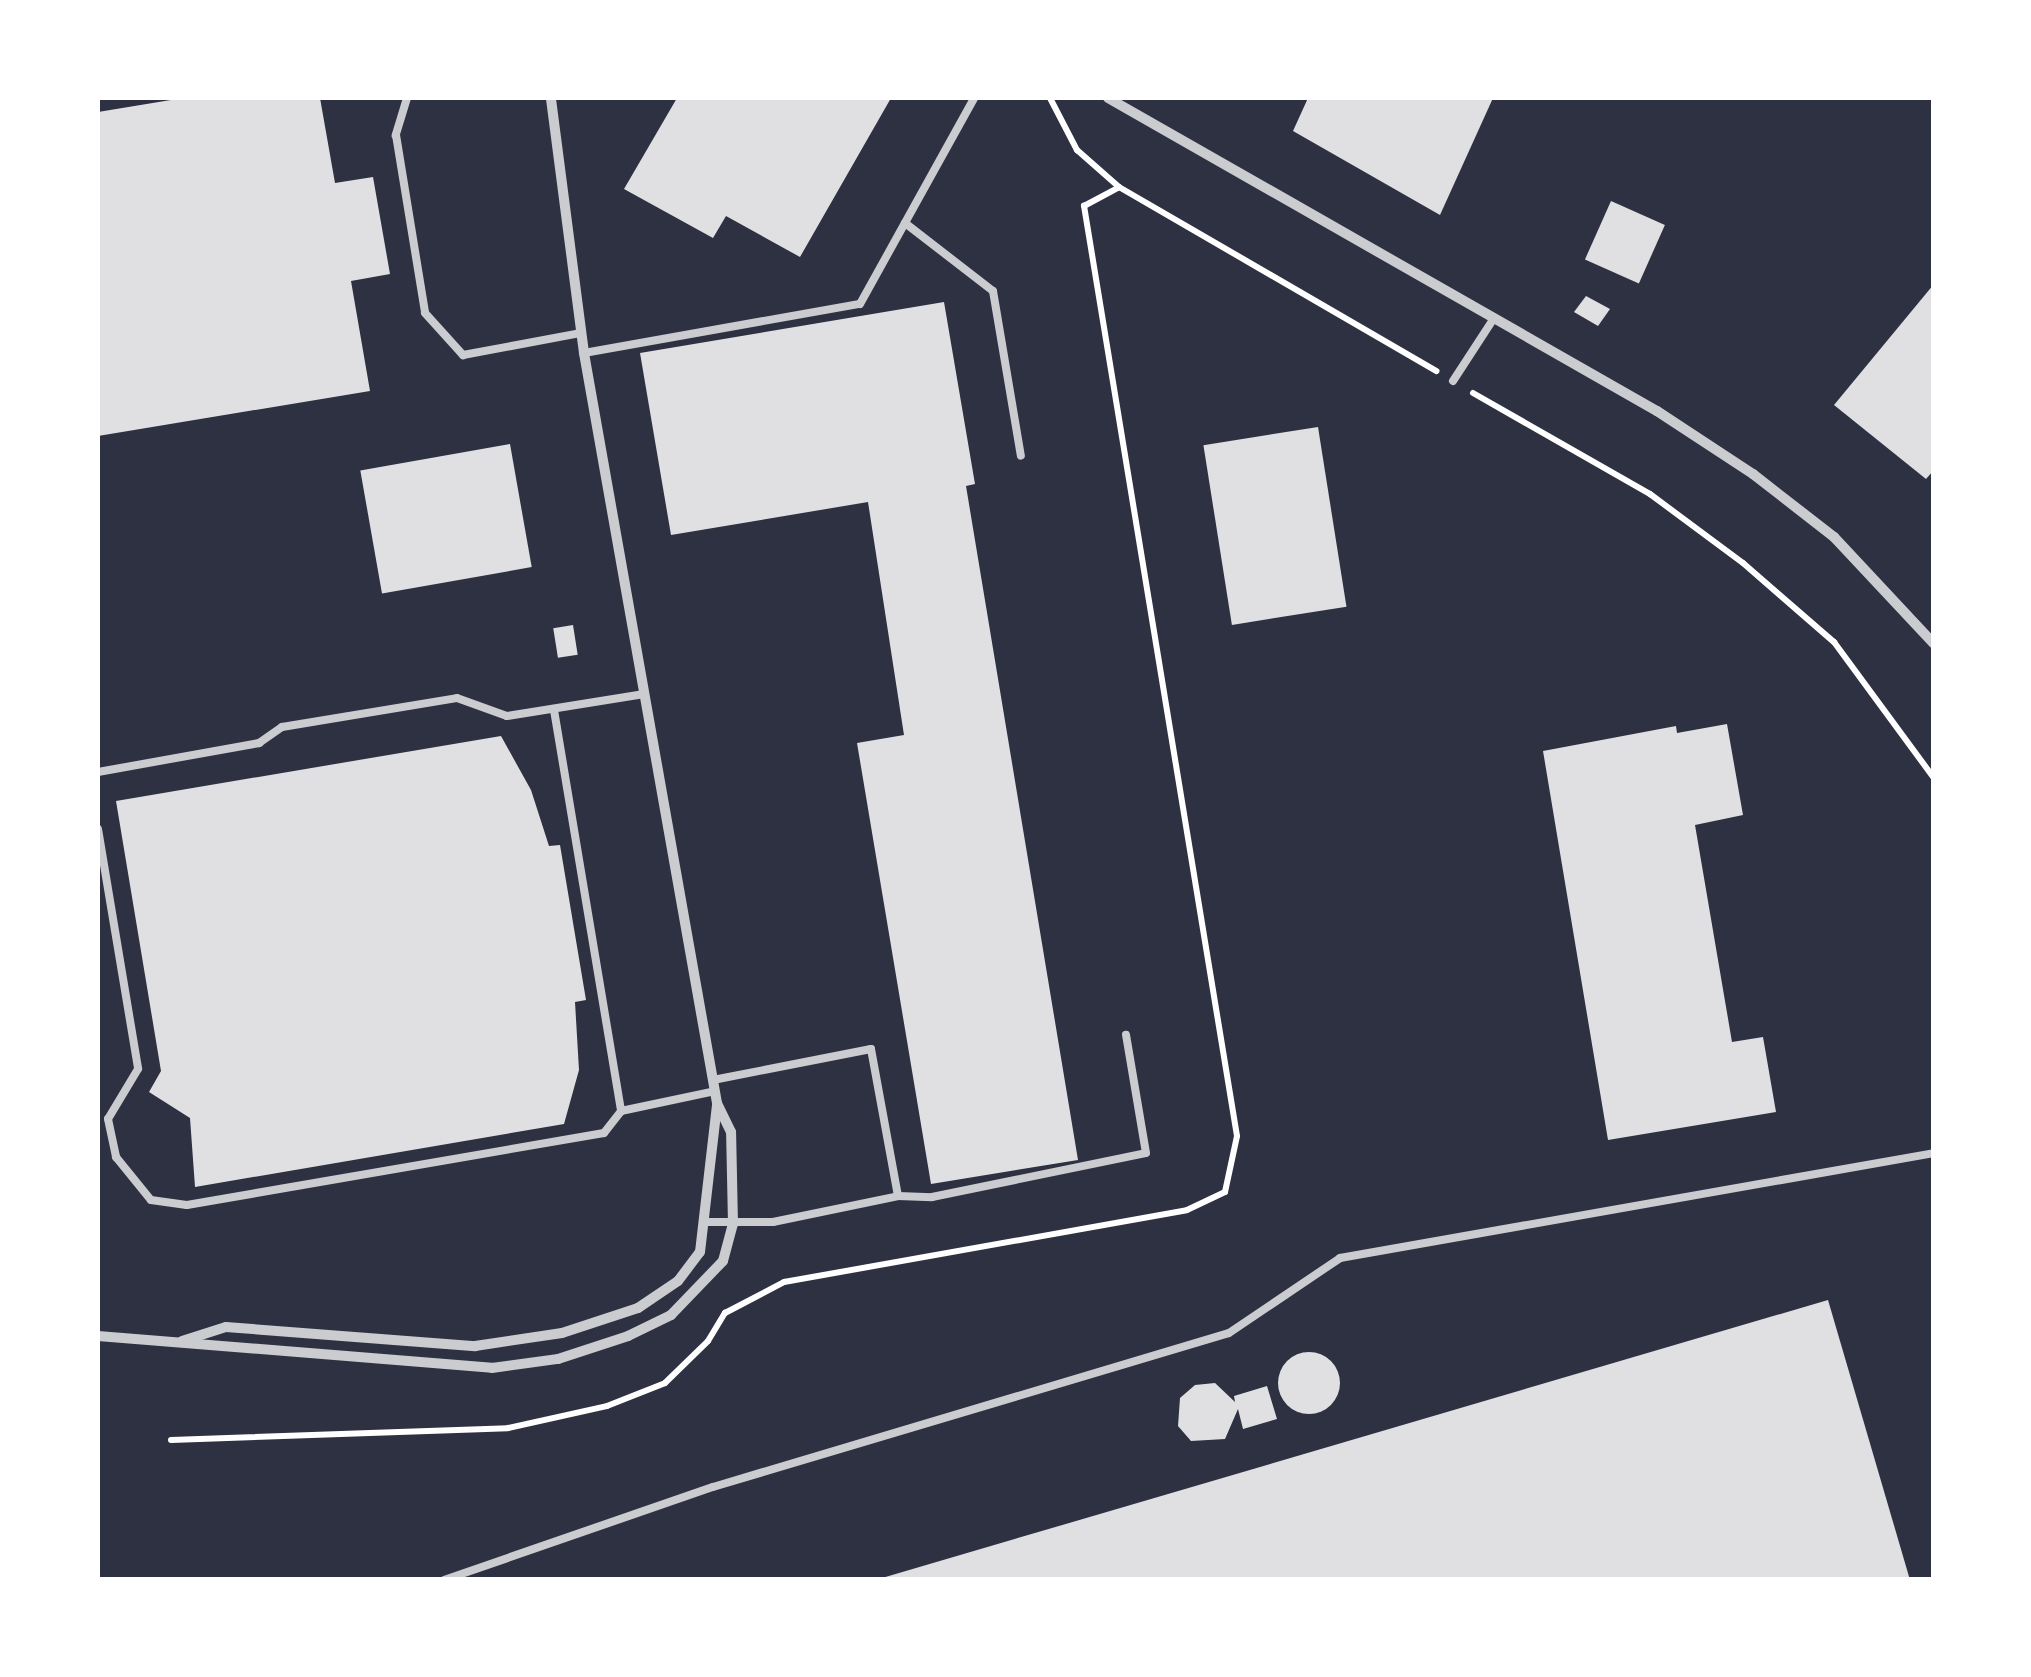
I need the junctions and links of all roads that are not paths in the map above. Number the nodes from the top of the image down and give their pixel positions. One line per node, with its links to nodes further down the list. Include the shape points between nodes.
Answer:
1 (407, 98): 7 (lane, via 396,135 425,313 463,356)
2 (551, 98): 7 (street)
3 (974, 98): 5 (lane)
4 (1110, 98): 6 (street)
5 (905, 224): 8 (lane, via 860,304); 10 (lane, via 993,292)
6 (1494, 318): 9 (lane); 11 (street, via 1753,474 1834,537)
7 (580, 333): 8 (street)
8 (584, 353): 12 (street)
9 (1453, 381)
10 (1021, 456)
11 (1934, 644)
12 (644, 694): 13 (lane); 17 (street)
13 (554, 710): 14 (lane, via 506,716 458,698 282,727 259,743); 18 (lane)
14 (98, 772)
15 (98, 829): 18 (lane, via 138,1070 108,1120 116,1157 150,1200 187,1204 604,1133)
16 (1126, 1034): 20 (lane, via 1146,1153 932,1197)
17 (715, 1091): 18 (lane); 20 (lane, via 871,1050); 21 (street); 22 (street, via 731,1132)
18 (621, 1111)
19 (1934, 1152): 25 (lane, via 1340,1258 1229,1333 712,1487)
20 (898, 1196): 22 (lane)
21 (708, 1222): 22 (lane); 24 (street, via 700,1252 678,1280 638,1308 562,1334 475,1346 226,1328)
22 (733, 1224): 24 (street, via 723,1261 671,1315 558,1360 492,1368)
23 (98, 1336): 24 (street)
24 (178, 1342)
25 (444, 1580)

